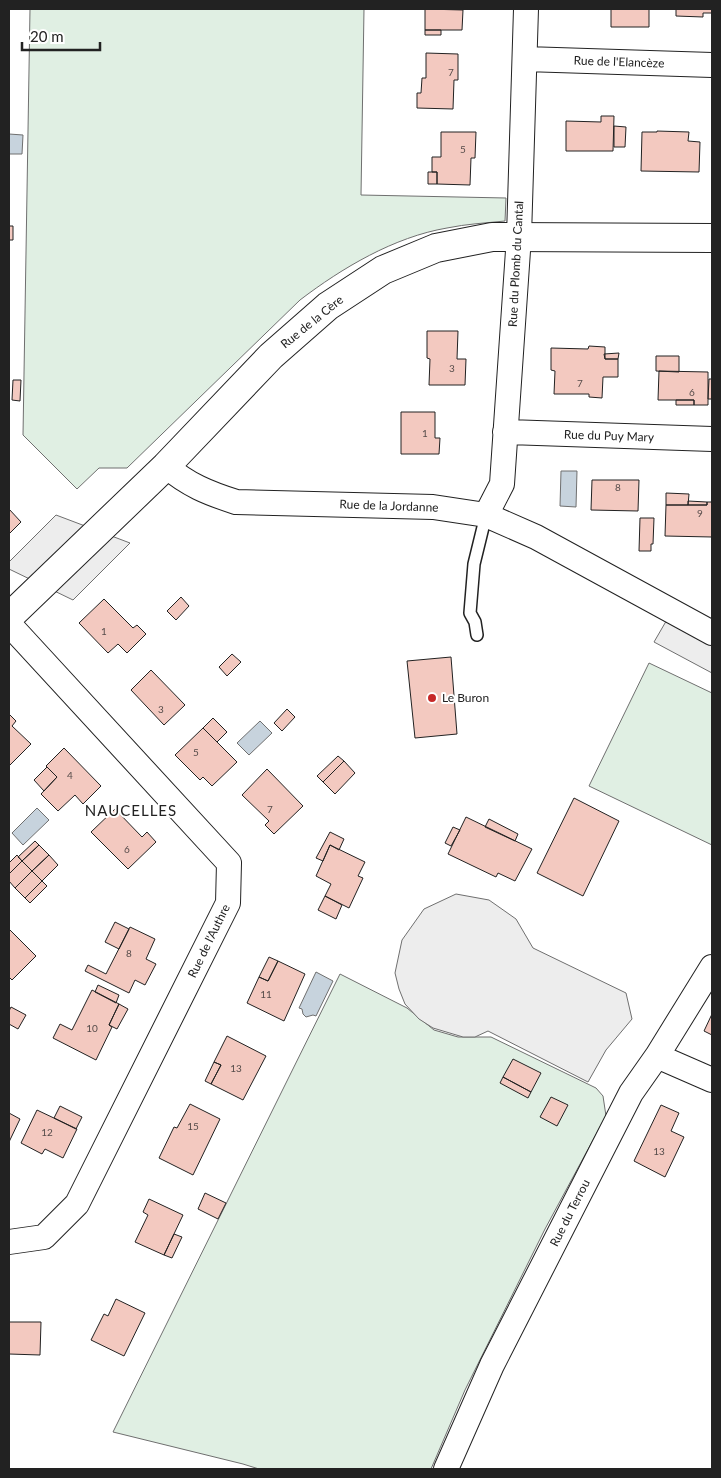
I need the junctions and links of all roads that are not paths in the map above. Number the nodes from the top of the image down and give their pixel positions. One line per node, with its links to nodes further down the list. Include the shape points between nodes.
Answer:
1 (526, 9): 2 (street, Rue du Plomb du Cantal)
2 (525, 59): 3 (street, Rue de l'Elancèze); 4 (street, Rue du Plomb du Cantal)
3 (712, 65)
4 (518, 236): 5 (street, Rue de la Cère); 6 (street, Rue du Plomb du Cantal); 8 (street, Rue de la Cère, via 492,237 436,248 383,270 328,306 271,356)
5 (712, 238)
6 (505, 432): 7 (street, Rue du Puy Mary); 9 (street, Rue du Plomb du Cantal, via 502,484)
7 (712, 439)
8 (166, 466): 9 (street, Rue de la Jordanne, via 208,493 236,502 432,507); 10 (street, Rue de la Cère)
9 (486, 515): 12 (street, Rue de la Jordanne, via 536,537); 13 (lane, via 474,564 470,613)
10 (9, 617)
11 (9, 624): 17 (street, Rue de l'Authre, via 229,863 228,903 77,1204 44,1237)
12 (712, 633)
13 (478, 635)
14 (712, 967): 15 (street, Rue du Terrou)
15 (657, 1056): 16 (street); 18 (street, Rue du Terrou, via 631,1093 492,1365)
16 (712, 1080)
17 (9, 1242)
18 (446, 1469)

